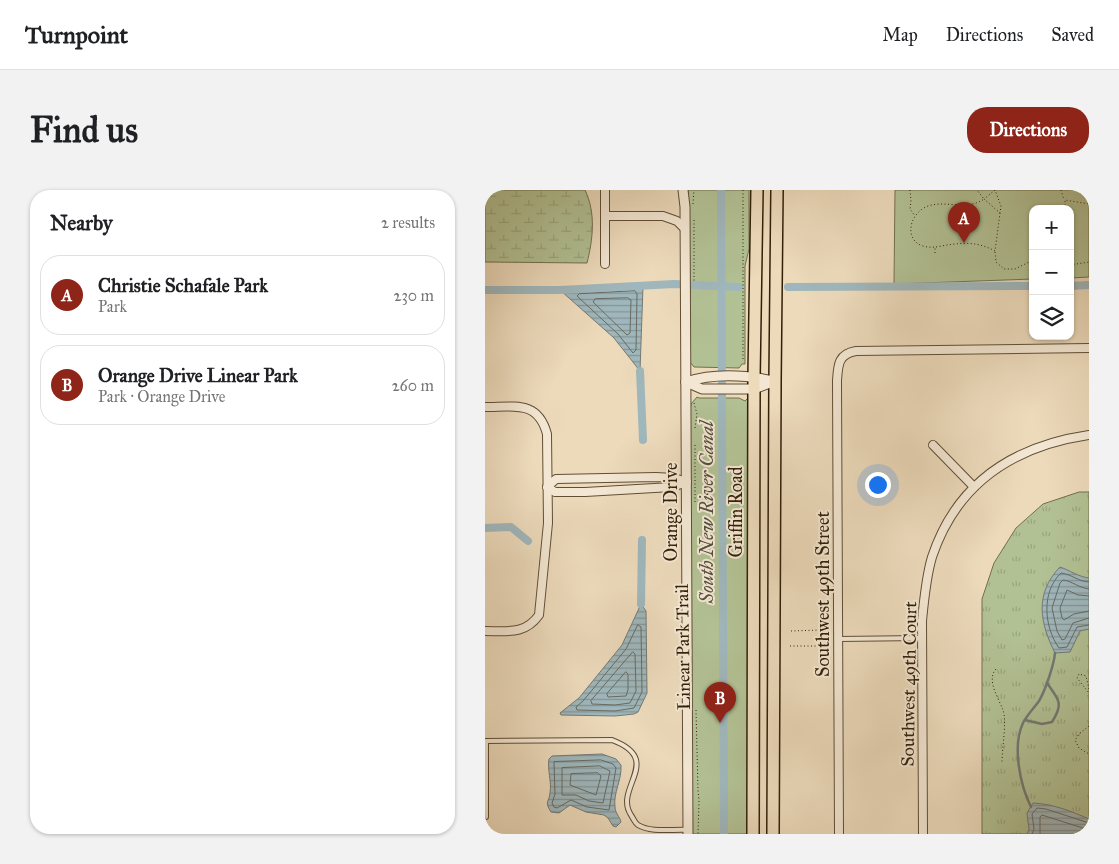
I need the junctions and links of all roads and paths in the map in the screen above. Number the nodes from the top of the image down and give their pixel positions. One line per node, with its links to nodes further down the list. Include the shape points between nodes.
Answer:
1 (605, 190): 17 (street)
2 (683, 190): 20 (street, Orange Drive)
3 (694, 190): 15 (path)
4 (743, 190): 30 (path)
5 (757, 190): 31 (main road, Griffin Road)
6 (777, 190): 32 (main road)
7 (910, 190): 19 (path, via 910,209)
8 (977, 190): 11 (path)
9 (995, 190): 11 (path); 16 (path)
10 (1061, 190): 12 (path)
11 (984, 199): 16 (path); 19 (path, via 970,205 930,206)
12 (1065, 200): 13 (path); 14 (path)
13 (1089, 204)
14 (1065, 205)
15 (692, 207)
16 (1000, 213): 22 (path)
17 (605, 216): 20 (street, via 663,216 677,221); 26 (street)
18 (693, 216): 28 (path)
19 (915, 216): 21 (path, via 912,238 922,247)
20 (685, 229): 28 (street, Orange Drive)
21 (935, 248): 22 (path, via 973,243); 23 (path)
22 (995, 251): 24 (path, via 996,262 1004,269 1015,269)
23 (935, 253)
24 (1029, 262)
25 (1089, 262): 27 (path)
26 (605, 264)
27 (1074, 264)
28 (690, 274): 33 (street, Orange Drive, via 686,290)
29 (1089, 348): 50 (street, Southwest 49th Street, via 856,351 844,356 837,374)
30 (743, 361)
31 (748, 377): 32 (street); 33 (street, via 702,377); 34 (main road, Griffin Road)
32 (775, 381): 34 (street); 66 (main road)
33 (686, 382): 34 (street, via 702,389); 42 (street, Orange Drive)
34 (748, 389): 65 (main road, Griffin Road)
35 (692, 401): 37 (path, via 697,414)
36 (485, 407): 43 (street, via 518,406 539,415 547,434)
37 (695, 428)
38 (1089, 435): 44 (street, Southwest 49th Court, via 1055,441 1026,451 1001,465)
39 (695, 438): 46 (path)
40 (933, 446): 44 (street)
41 (605, 478): 42 (street, via 656,477); 43 (street, via 556,479); 45 (street)
42 (687, 482): 45 (street, via 673,487); 63 (street, Orange Drive)
43 (547, 486): 45 (street, via 555,492); 48 (street, via 539,615 526,628)
44 (975, 487): 51 (street, Southwest 49th Court, via 950,518 932,558 925,587)
45 (605, 490)
46 (695, 505)
47 (828, 622): 49 (path, via 821,630)
48 (485, 631)
49 (791, 631)
50 (838, 638): 51 (lane); 67 (street, Southwest 49th Street)
51 (922, 638): 68 (street, Southwest 49th Court)
52 (790, 646): 53 (path, via 821,646)
53 (828, 652)
54 (996, 669): 61 (path, via 992,674 1005,720)
55 (1089, 689): 56 (path, via 1085,676 1079,674 1078,681)
56 (1089, 693)
57 (696, 707): 64 (path, Linear Park Trail)
58 (1089, 726): 60 (path, via 1075,740 1079,748)
59 (486, 741): 62 (lane); 63 (lane, via 613,740 635,756 637,768 627,797 629,812 637,824 652,829)
60 (1089, 754)
61 (1002, 762)
62 (485, 817)
63 (688, 832)
64 (697, 834)
65 (753, 834)
66 (773, 834)
67 (839, 834)
68 (923, 834)

